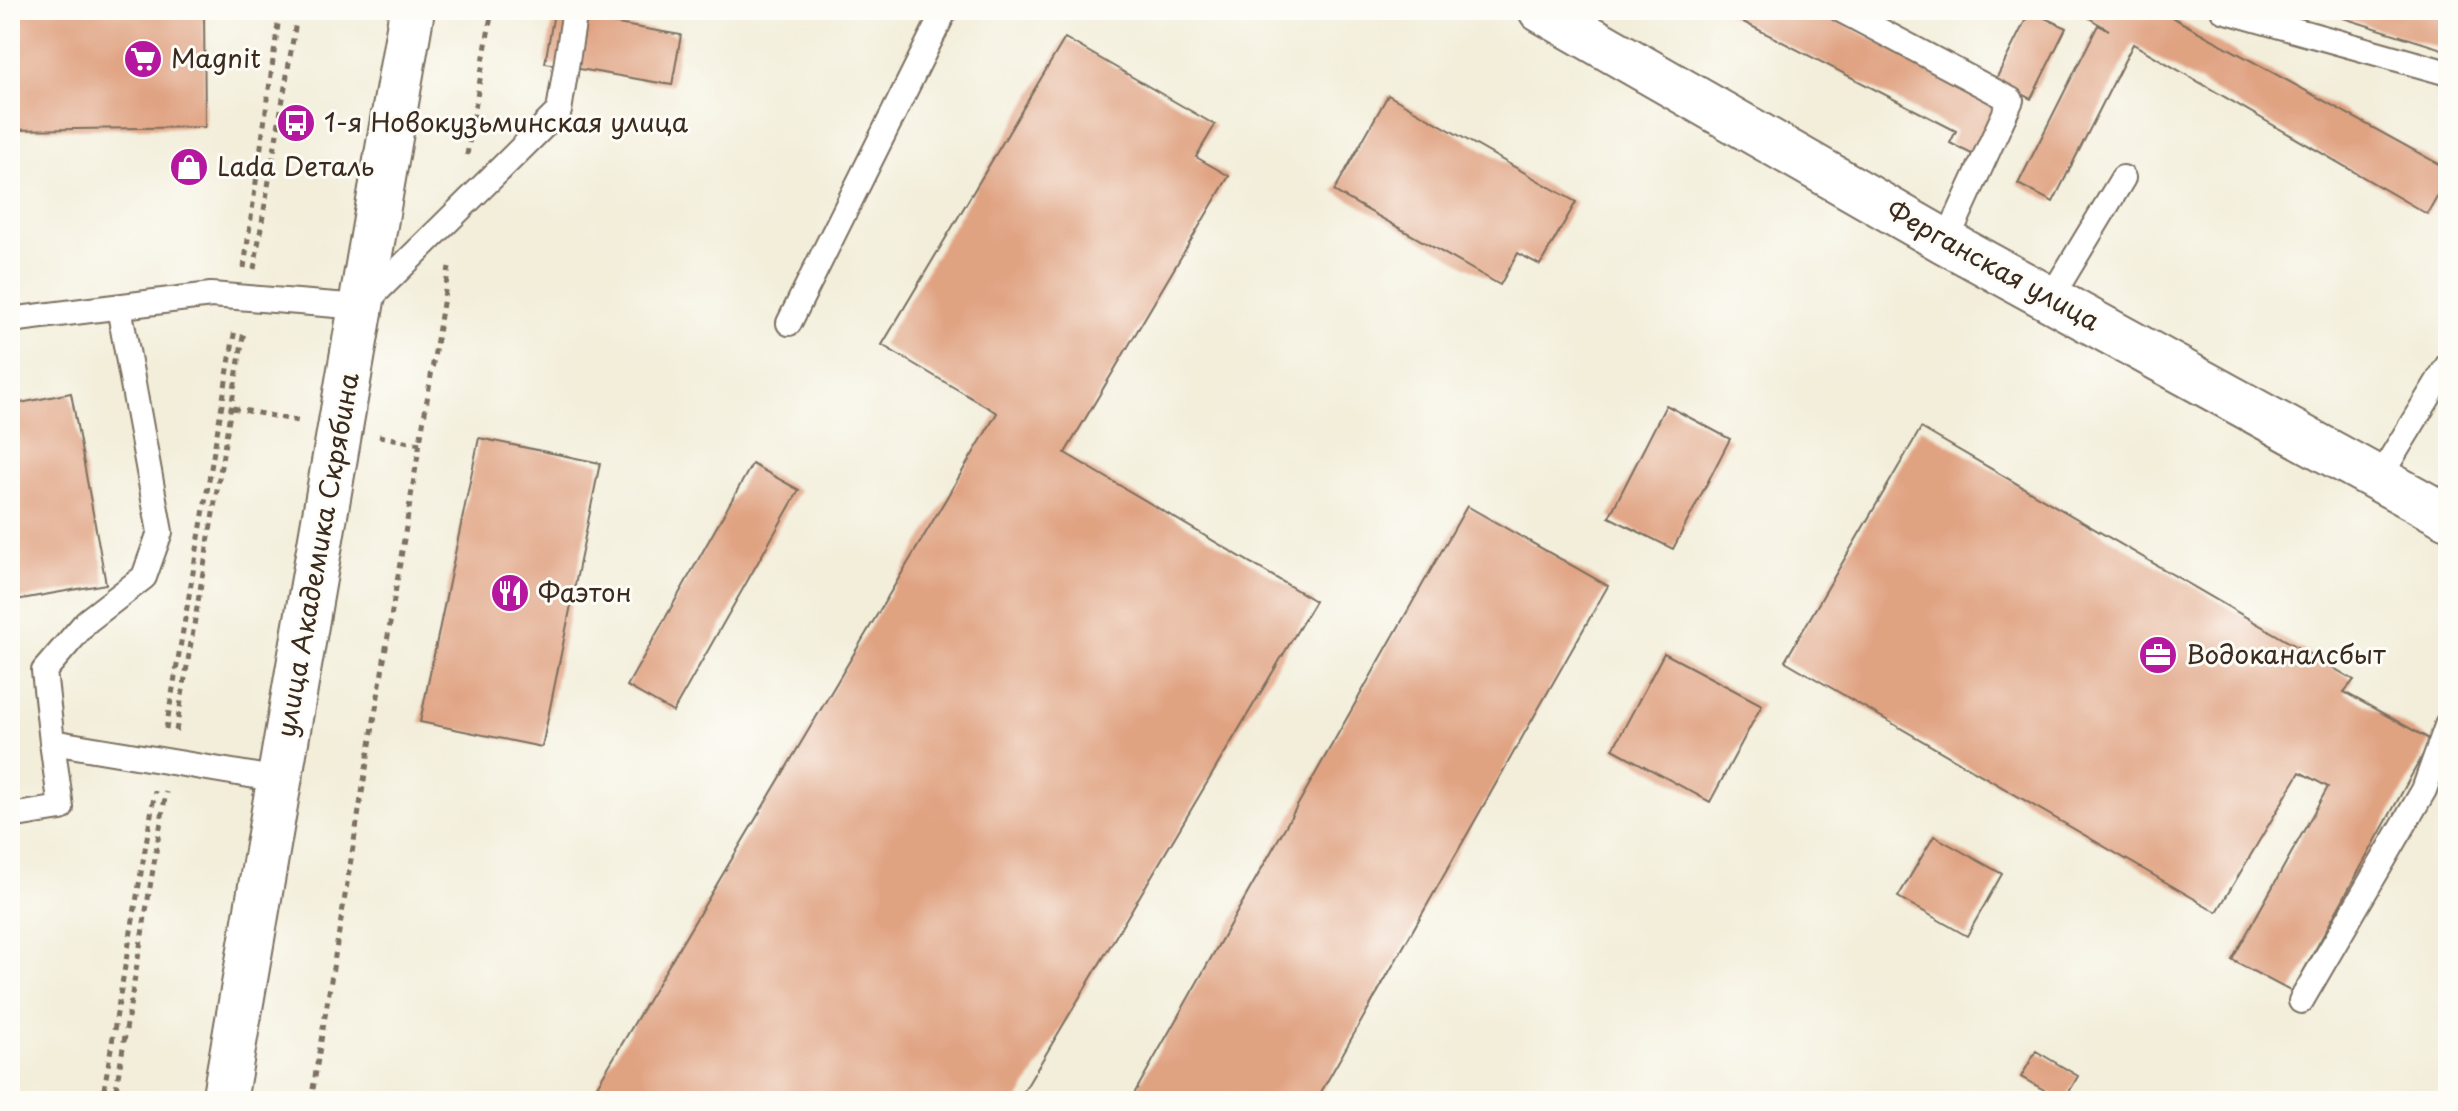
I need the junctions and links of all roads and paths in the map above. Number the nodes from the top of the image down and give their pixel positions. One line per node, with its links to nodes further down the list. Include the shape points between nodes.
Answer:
1 (280, 10): 14 (path)
2 (298, 10): 14 (path)
3 (412, 10): 17 (main road, улица Академика Скрябина)
4 (492, 10): 12 (path)
5 (575, 10): 12 (lane, via 559,111)
6 (945, 10): 19 (lane)
7 (1541, 10): 13 (main road, Ферганская улица)
8 (1841, 10): 13 (lane, via 2011,100)
9 (2223, 10): 10 (lane)
10 (2448, 73)
11 (2123, 178): 15 (lane)
12 (458, 211): 17 (lane); 32 (path)
13 (1946, 242): 15 (main road, Ферганская улица)
14 (245, 298): 16 (lane, via 211,295); 17 (lane); 21 (path); 26 (path)
15 (2050, 299): 22 (main road, Ферганская улица)
16 (119, 307): 18 (lane); 25 (lane, via 160,532 144,577 87,621 44,671)
17 (361, 307): 27 (main road, улица Академика Скрябина)
18 (10, 320)
19 (789, 323)
20 (2448, 365): 22 (lane)
21 (236, 384)
22 (2379, 478): 23 (main road, Ферганская улица)
23 (2448, 517)
24 (2448, 723): 29 (lane, via 2424,790)
25 (52, 742): 26 (lane); 28 (lane, via 61,808)
26 (160, 760): 27 (lane); 30 (path)
27 (280, 780): 31 (main road, улица Академика Скрябина)
28 (10, 816)
29 (2301, 1001)
30 (102, 1101)
31 (224, 1101)
32 (311, 1101)

